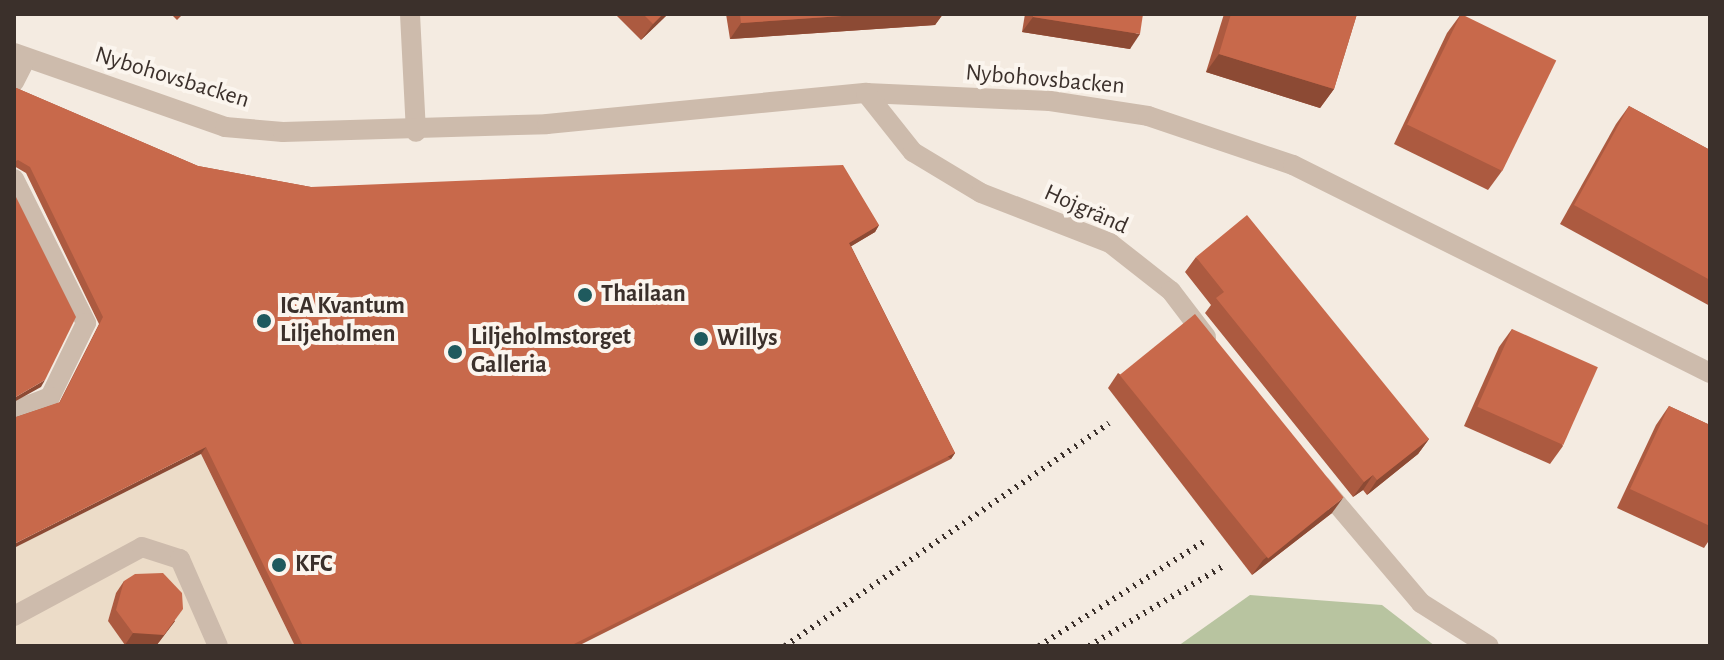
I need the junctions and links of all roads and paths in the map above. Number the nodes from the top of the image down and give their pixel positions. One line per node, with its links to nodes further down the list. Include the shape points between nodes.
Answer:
1 (410, 14): 5 (street)
2 (20, 55): 3 (street); 5 (street, Nybohovsbacken, via 225,127)
3 (14, 82)
4 (866, 93): 5 (street, Nybohovsbacken); 7 (street, Hojgränd, via 913,152 981,193 1110,243 1171,291); 8 (street, Nybohovsbacken, via 1050,101 1177,126 1293,165)
5 (416, 132)
6 (14, 179): 9 (street, via 86,323 50,397)
7 (1218, 352)
8 (1710, 373)
9 (14, 411)
10 (1302, 461): 13 (street, via 1421,603)
11 (14, 616): 12 (street, via 142,547 180,559)
12 (218, 646)
13 (1489, 646)

